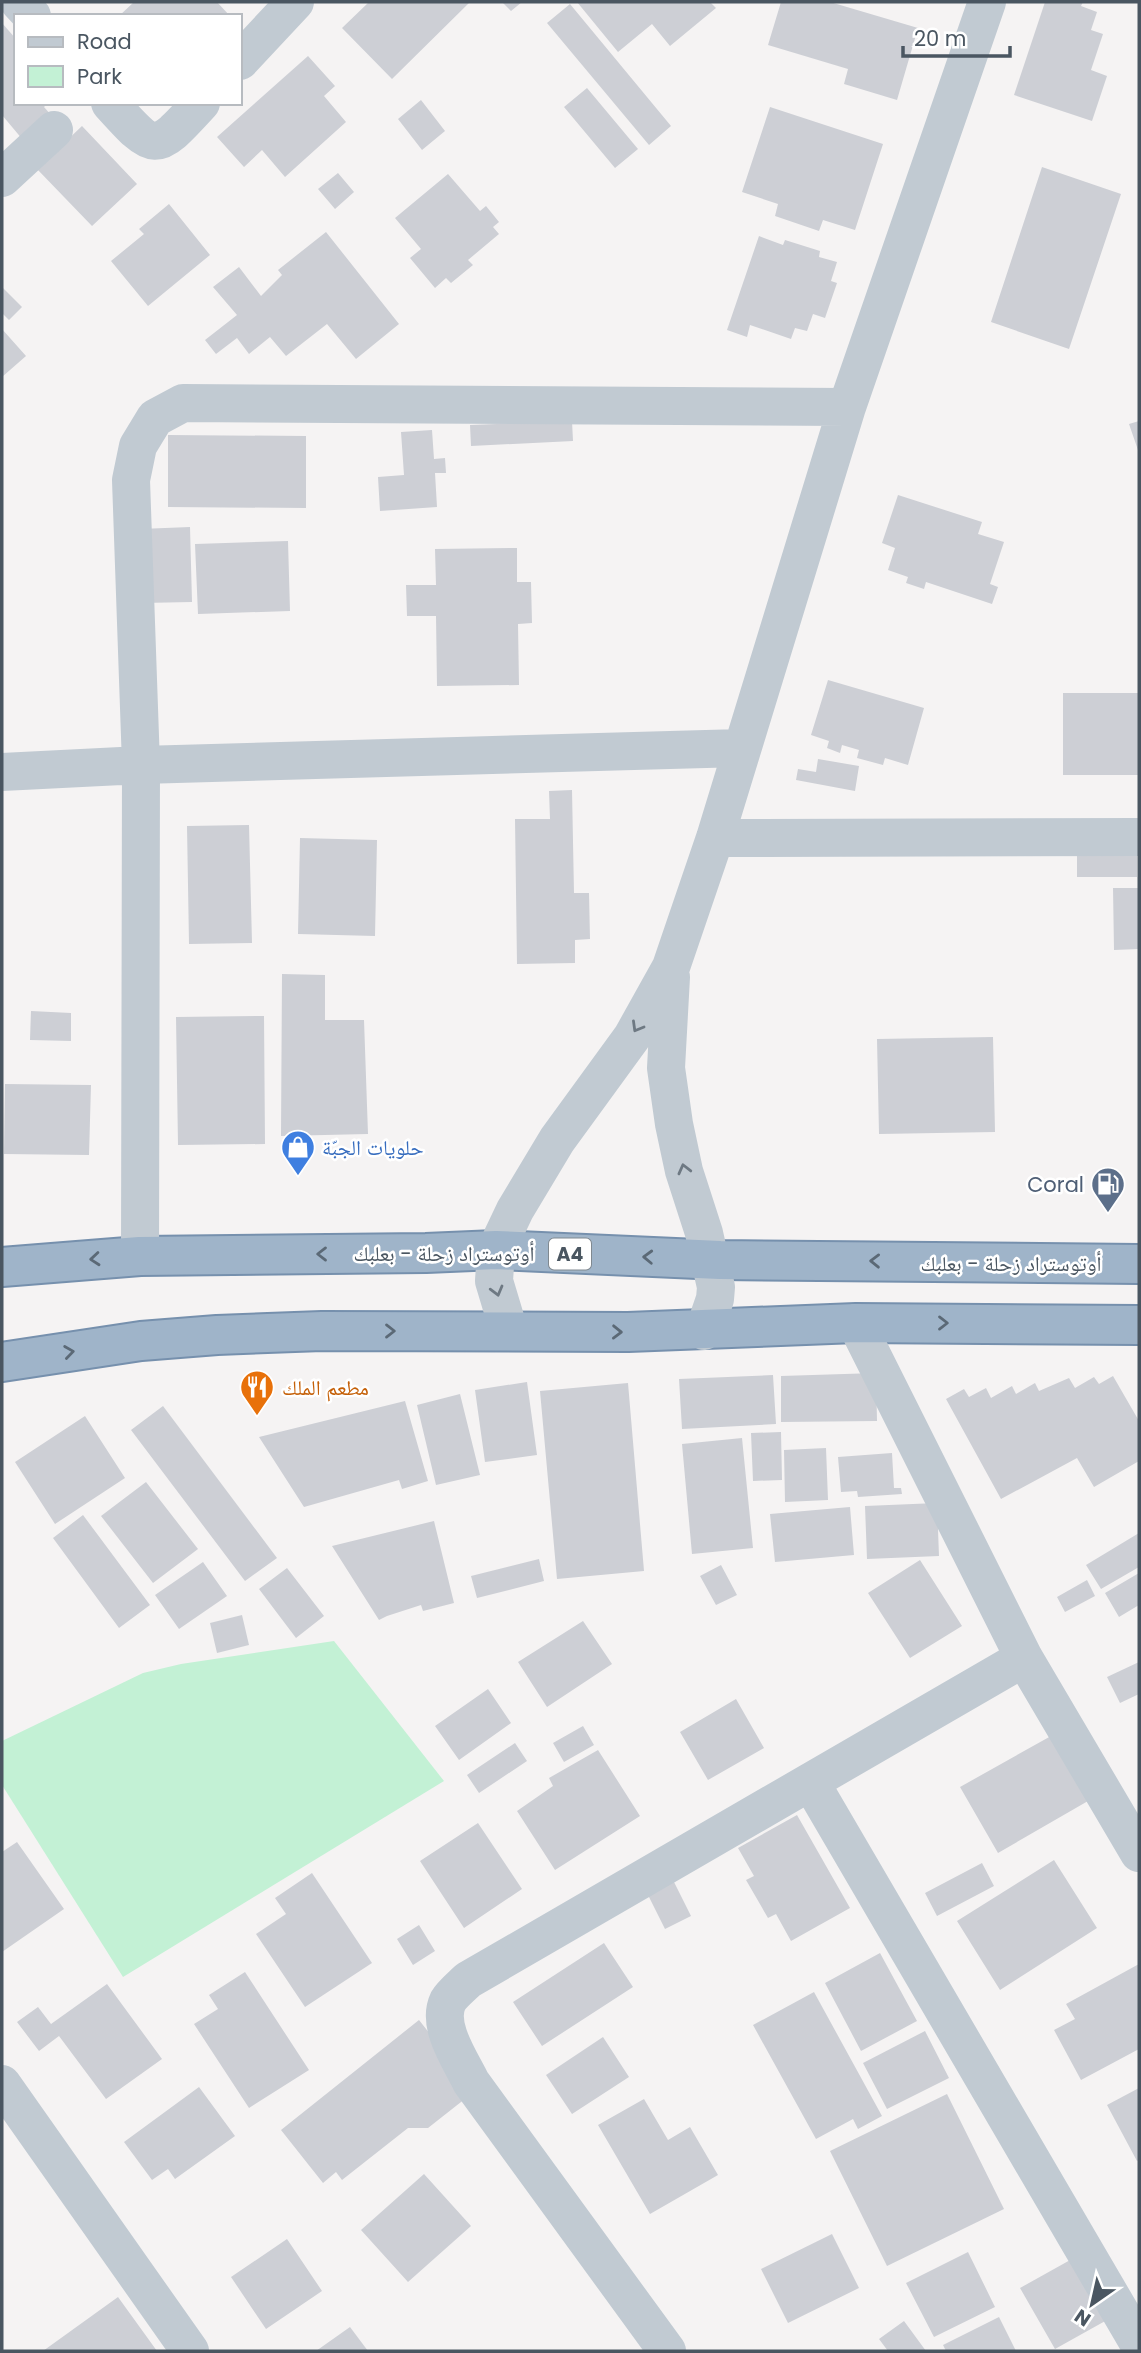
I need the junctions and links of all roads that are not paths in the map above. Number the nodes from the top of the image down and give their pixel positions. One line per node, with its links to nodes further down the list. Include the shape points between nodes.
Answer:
1 (295, 2): 3 (street)
2 (987, 2): 8 (street)
3 (242, 59)
4 (112, 105): 5 (street, via 139,136 160,142)
5 (199, 105)
6 (54, 130): 7 (street)
7 (2, 178)
8 (847, 407): 9 (street); 10 (street, via 183,403 155,418 138,446 131,480)
9 (742, 748): 10 (street); 13 (street)
10 (141, 765): 11 (street); 16 (street)
11 (2, 772)
12 (1139, 837): 13 (street)
13 (715, 838): 14 (street)
14 (671, 968): 15 (street, one-way to 15, via 632,1037 557,1140); 17 (street, one-way to 14, via 684,1171 666,1068)
15 (496, 1251): 16 (highway, أوتوستراد زحلة - بعلبك / A4, one-way to 16); 17 (highway, أوتوستراد زحلة - بعلبك / A4, one-way to 15); 22 (street, one-way to 22, via 494,1281)
16 (140, 1256): 19 (highway, أوتوستراد زحلة - بعلبك / A4, one-way to 19)
17 (709, 1258): 18 (highway, أوتوستراد زحلة - بعلبك / A4, one-way to 17); 23 (street, via 716,1287)
18 (1139, 1264)
19 (2, 1267)
20 (856, 1323): 21 (highway, one-way to 21); 23 (highway); 25 (street)
21 (1139, 1325)
22 (509, 1331): 23 (highway, one-way to 23); 24 (highway, one-way to 22, via 141,1341 217,1335)
23 (704, 1331)
24 (2, 1362)
25 (1024, 1658): 26 (street); 27 (street)
26 (811, 1783): 29 (street); 31 (street, via 468,1980 448,2002 451,2041 471,2082)
27 (1139, 1853)
28 (2, 2084): 30 (street)
29 (1139, 2344)
30 (190, 2351)
31 (667, 2351)

